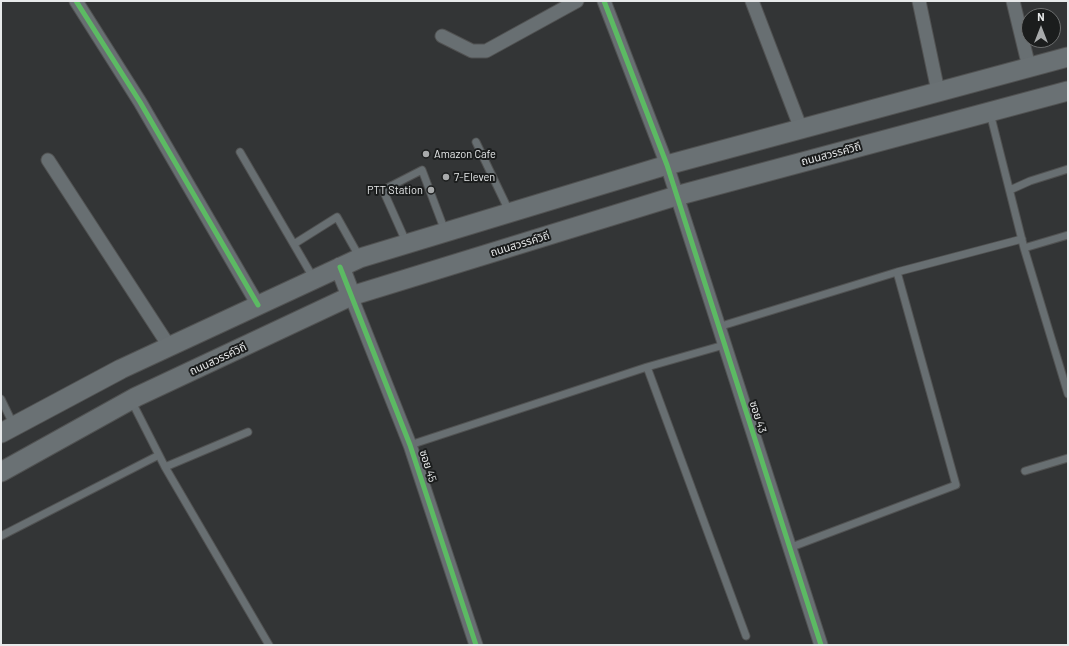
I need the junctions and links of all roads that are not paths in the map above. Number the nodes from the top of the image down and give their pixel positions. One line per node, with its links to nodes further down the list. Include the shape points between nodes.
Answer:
1 (76, 1): 33 (street, via 140,102)
2 (577, 1): 7 (street, via 486,51 472,51)
3 (604, 1): 17 (street, ซอย 43)
4 (752, 1): 13 (street)
5 (920, 1): 10 (street)
6 (1013, 1): 9 (street)
7 (442, 36)
8 (1068, 57): 9 (main road)
9 (1029, 67): 10 (main road)
10 (938, 91): 13 (main road)
11 (1068, 91): 12 (main road, ถนนสวรรค์วิถี)
12 (990, 112): 19 (lane); 20 (main road, ถนนสวรรค์วิถี)
13 (801, 129): 17 (main road)
14 (476, 142): 21 (lane)
15 (240, 152): 25 (lane)
16 (48, 160): 36 (street)
17 (667, 165): 20 (street, ซอย 43); 21 (main road)
18 (1068, 169): 19 (lane)
19 (1010, 190): 24 (lane)
20 (676, 196): 32 (main road, ถนนสวรรค์วิถี); 34 (street, ซอย 43)
21 (510, 213): 22 (main road)
22 (445, 233): 26 (main road); 26 (lane, via 422,170 383,190)
23 (1068, 235): 27 (lane)
24 (1022, 239): 27 (lane); 30 (lane)
25 (294, 244): 28 (lane, via 337,217); 31 (lane)
26 (407, 244): 28 (main road)
27 (1024, 248): 38 (lane)
28 (360, 258): 29 (main road)
29 (340, 267): 31 (main road); 32 (main road)
30 (897, 272): 34 (lane); 50 (lane, via 956,485)
31 (314, 279): 33 (main road)
32 (351, 296): 40 (main road, ถนนสวรรค์วิถี); 43 (street, ซอย 45)
33 (258, 305): 36 (main road)
34 (718, 327): 35 (street, ซอย 43)
35 (724, 345): 37 (lane); 50 (street, ซอย 43)
36 (169, 346): 41 (main road)
37 (648, 367): 43 (lane); 51 (lane)
38 (1068, 394)
39 (1, 399): 41 (lane)
40 (131, 400): 44 (lane); 48 (main road, ถนนสวรรค์วิถี)
41 (8, 430)
42 (248, 432): 46 (lane)
43 (410, 446): 53 (street, ซอย 45)
44 (159, 455): 46 (lane); 49 (lane)
45 (1068, 458): 47 (lane)
46 (165, 467): 52 (lane)
47 (1025, 471)
48 (1, 472)
49 (1, 536)
50 (789, 548): 54 (street, ซอย 43)
51 (746, 636)
52 (269, 645)
53 (476, 645)
54 (821, 645)

